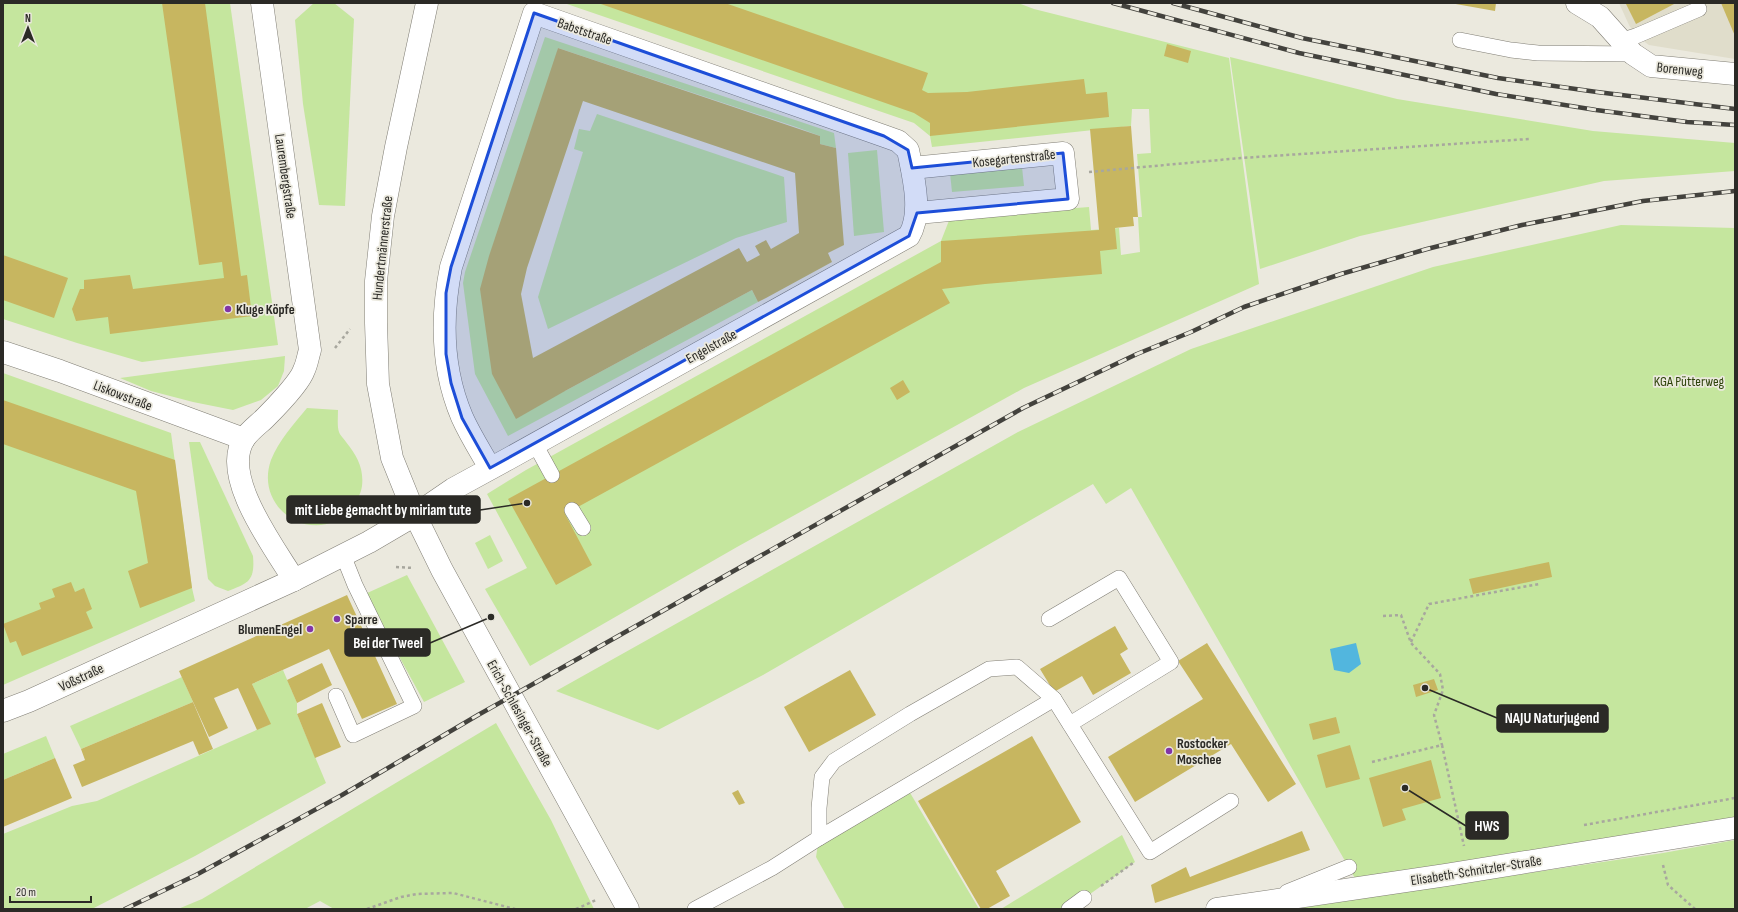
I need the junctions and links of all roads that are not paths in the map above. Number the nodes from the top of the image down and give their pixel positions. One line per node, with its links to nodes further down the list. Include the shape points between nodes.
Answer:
1 (262, 3): 11 (street, Laurembergstraße, via 310,350 304,371 276,407)
2 (427, 3): 16 (street, Hundertmännerstraße, via 383,216 376,281 378,384 382,408 392,458)
3 (1577, 3): 6 (street, Borenweg, via 1600,17)
4 (1699, 9): 6 (lane, via 1636,36)
5 (1460, 40): 6 (lane, via 1538,53)
6 (1627, 48): 7 (street, Borenweg, via 1651,66)
7 (1735, 74)
8 (912, 168): 9 (street, Babststraße); 9 (street, Kosegartenstraße, via 1063,153 1068,199); 13 (street, Babststraße, via 908,150 884,136 534,13 450,266 446,293 444,316 450,383 462,418)
9 (917, 212): 12 (street, Engelstraße, via 914,228 909,236)
10 (3, 352): 11 (street, Liskowstraße)
11 (244, 439): 19 (street, via 237,467 241,486 249,505)
12 (535, 444): 13 (street, Engelstraße); 14 (lane)
13 (490, 468): 16 (street, Engelstraße)
14 (552, 475)
15 (572, 510): 17 (lane)
16 (415, 515): 18 (street, Engelstraße); 31 (street, Erich-Schlesinger-Straße, via 442,570)
17 (583, 528)
18 (343, 555): 19 (street, Voßstraße); 21 (lane, via 414,706 353,735)
19 (294, 580): 23 (street, Voßstraße, via 29,702)
20 (1049, 619): 24 (lane, via 1119,578 1171,662)
21 (336, 696)
22 (1054, 699): 24 (lane); 27 (lane); 27 (lane, via 1017,667 989,669 910,714 834,761 822,777)
23 (3, 711)
24 (1070, 724): 25 (lane, via 1150,852)
25 (1231, 801)
26 (1735, 828): 30 (street, Elisabeth-Schnitzler-Straße)
27 (819, 838): 32 (lane, via 772,868)
28 (1349, 868): 30 (lane)
29 (1084, 898): 33 (lane)
30 (1262, 902): 34 (street, Elisabeth-Schnitzler-Straße)
31 (628, 909)
32 (695, 909)
33 (1069, 909)
34 (1217, 909)

